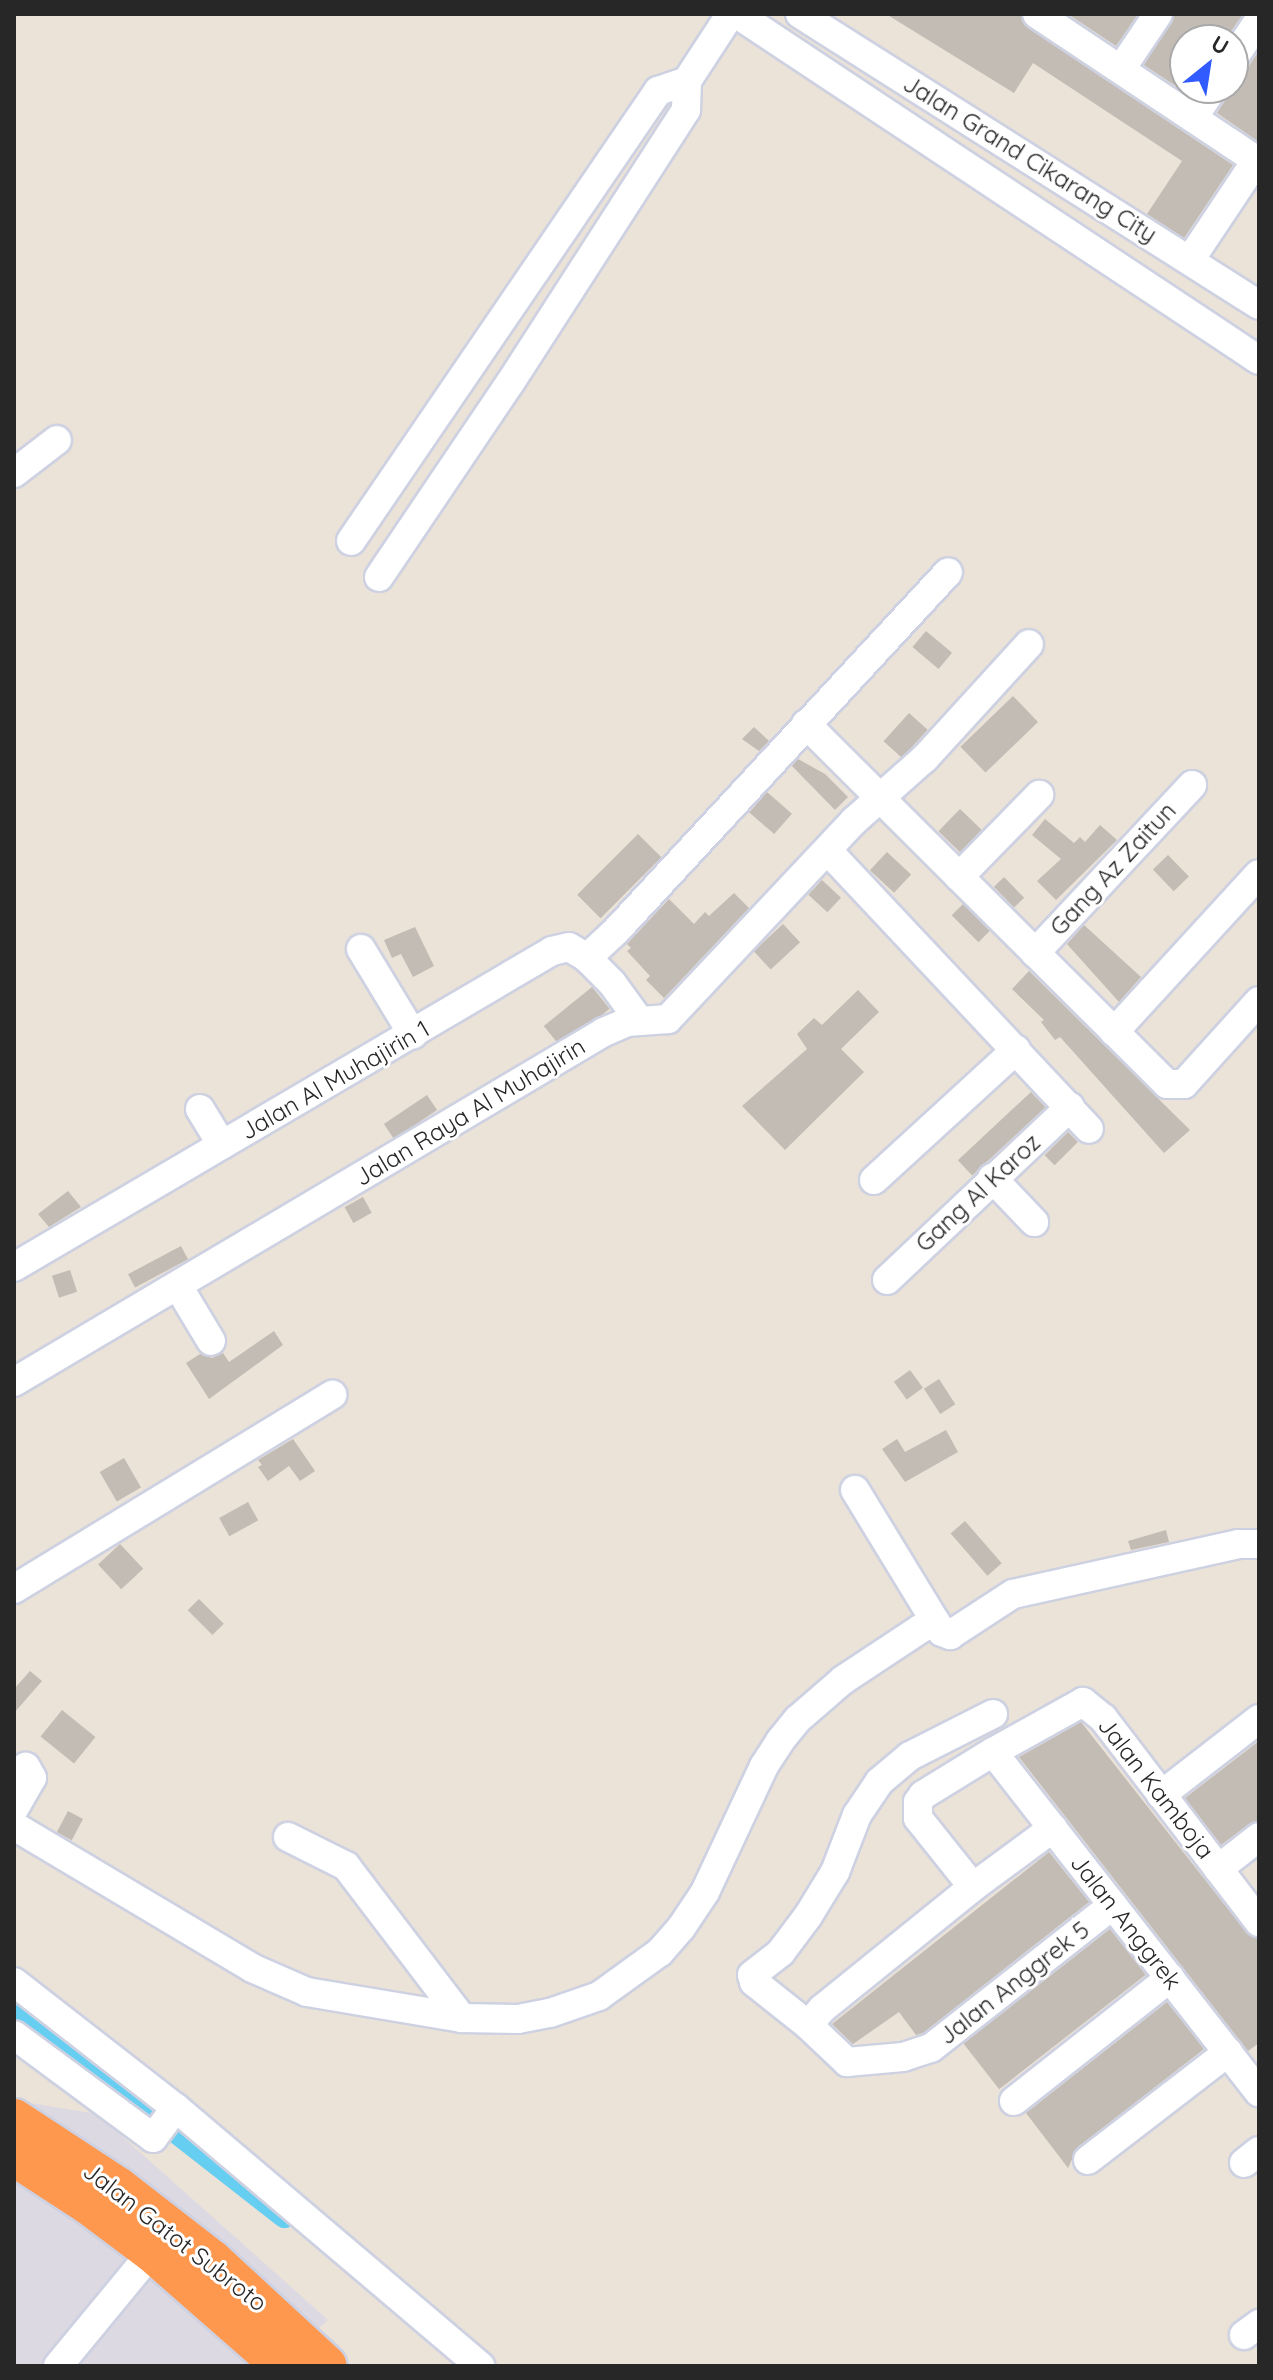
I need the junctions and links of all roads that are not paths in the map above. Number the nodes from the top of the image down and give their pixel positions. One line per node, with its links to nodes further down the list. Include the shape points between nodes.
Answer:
1 (800, 14): 10 (street, Jalan Grand Cikarang City)
2 (1158, 14): 5 (street)
3 (738, 16): 6 (street); 12 (street)
4 (1045, 16): 5 (street)
5 (1121, 69): 8 (street)
6 (687, 81): 13 (street, via 658,91); 14 (street, via 686,110)
7 (1202, 104): 8 (street)
8 (1193, 118): 9 (street)
9 (1257, 162): 10 (street)
10 (1190, 260): 11 (street, Jalan Grand Cikarang City)
11 (1259, 305)
12 (1259, 360)
13 (475, 361): 14 (street); 17 (street)
14 (510, 383): 19 (street)
15 (57, 440): 16 (street)
16 (14, 473)
17 (351, 541)
18 (948, 572): 21 (street)
19 (379, 577)
20 (1029, 644): 24 (street, Jalan Raya Al Muhajirin, via 925,758)
21 (806, 724): 24 (street); 30 (street)
22 (1192, 785): 29 (street, Gang Az Zaitun)
23 (1039, 795): 27 (street)
24 (880, 798): 25 (street, Jalan Raya Al Muhajirin); 27 (street)
25 (828, 851): 32 (street, Jalan Raya Al Muhajirin, via 668,1019); 35 (street)
26 (1259, 874): 33 (street)
27 (959, 877): 29 (street)
28 (361, 949): 34 (street)
29 (1035, 953): 33 (street)
30 (587, 958): 32 (street); 34 (street, Jalan Al Muhajirin 1, via 569,947 552,951)
31 (1259, 1001): 33 (street, via 1184,1084 1175,1086)
32 (639, 1020): 45 (street, Jalan Raya Al Muhajirin, via 604,1032)
33 (1114, 1032)
34 (413, 1035): 39 (street, Jalan Al Muhajirin 1)
35 (1016, 1050): 36 (street); 41 (street)
36 (1070, 1107): 38 (street); 40 (street, Gang Al Karoz)
37 (200, 1109): 39 (street)
38 (1089, 1129)
39 (222, 1145): 43 (street, Jalan Al Muhajirin 1)
40 (992, 1178): 42 (street); 44 (street, Gang Al Karoz)
41 (874, 1180)
42 (1034, 1222)
43 (14, 1267)
44 (887, 1280)
45 (178, 1286): 46 (street); 47 (street, Jalan Raya Al Muhajirin)
46 (211, 1341)
47 (14, 1382)
48 (332, 1395): 51 (street)
49 (855, 1490): 52 (street)
50 (1259, 1544): 52 (street, via 1238,1544 1013,1594 950,1635)
51 (14, 1589)
52 (935, 1621): 69 (street, via 843,1680 798,1719 764,1766 705,1892 660,1952 599,1996 550,2013 518,2019)
53 (993, 1714): 70 (street, via 910,1756 879,1782 808,1916 781,1952 752,1975)
54 (1259, 1719): 57 (street)
55 (993, 1752): 57 (street, Jalan Kamboja, via 1083,1702 1103,1718); 60 (street, Jalan Anggrek); 64 (street, via 923,1795 915,1808)
56 (26, 1767): 58 (street, via 32,1778)
57 (1161, 1795): 63 (street, Jalan Kamboja)
58 (14, 1809)
59 (14, 1826): 69 (street, via 271,1978 341,1999)
60 (1053, 1828): 64 (street); 65 (street, Jalan Anggrek)
61 (288, 1837): 69 (street, via 346,1866)
62 (1259, 1837): 63 (street)
63 (1218, 1869): 66 (street, Jalan Kamboja)
64 (973, 1887): 70 (street)
65 (1113, 1905): 67 (street, Jalan Anggrek); 70 (street, Jalan Anggrek 5, via 931,2048 903,2057 847,2062)
66 (1259, 1922)
67 (1170, 1978): 72 (street, Jalan Anggrek); 73 (street)
68 (14, 1982): 75 (street)
69 (462, 2018)
70 (808, 2025)
71 (14, 2035): 75 (street)
72 (1248, 2070): 77 (street)
73 (1014, 2101)
74 (14, 2119): 81 (highway, Jalan Gatot Subroto, via 118,2187 212,2260)
75 (167, 2120): 82 (street)
76 (14, 2156): 78 (highway, Jalan Gatot Subroto)
77 (1088, 2160)
78 (152, 2252): 79 (street); 80 (highway, Jalan Gatot Subroto)
79 (58, 2366)
80 (282, 2366)
81 (327, 2366)
82 (480, 2366)

